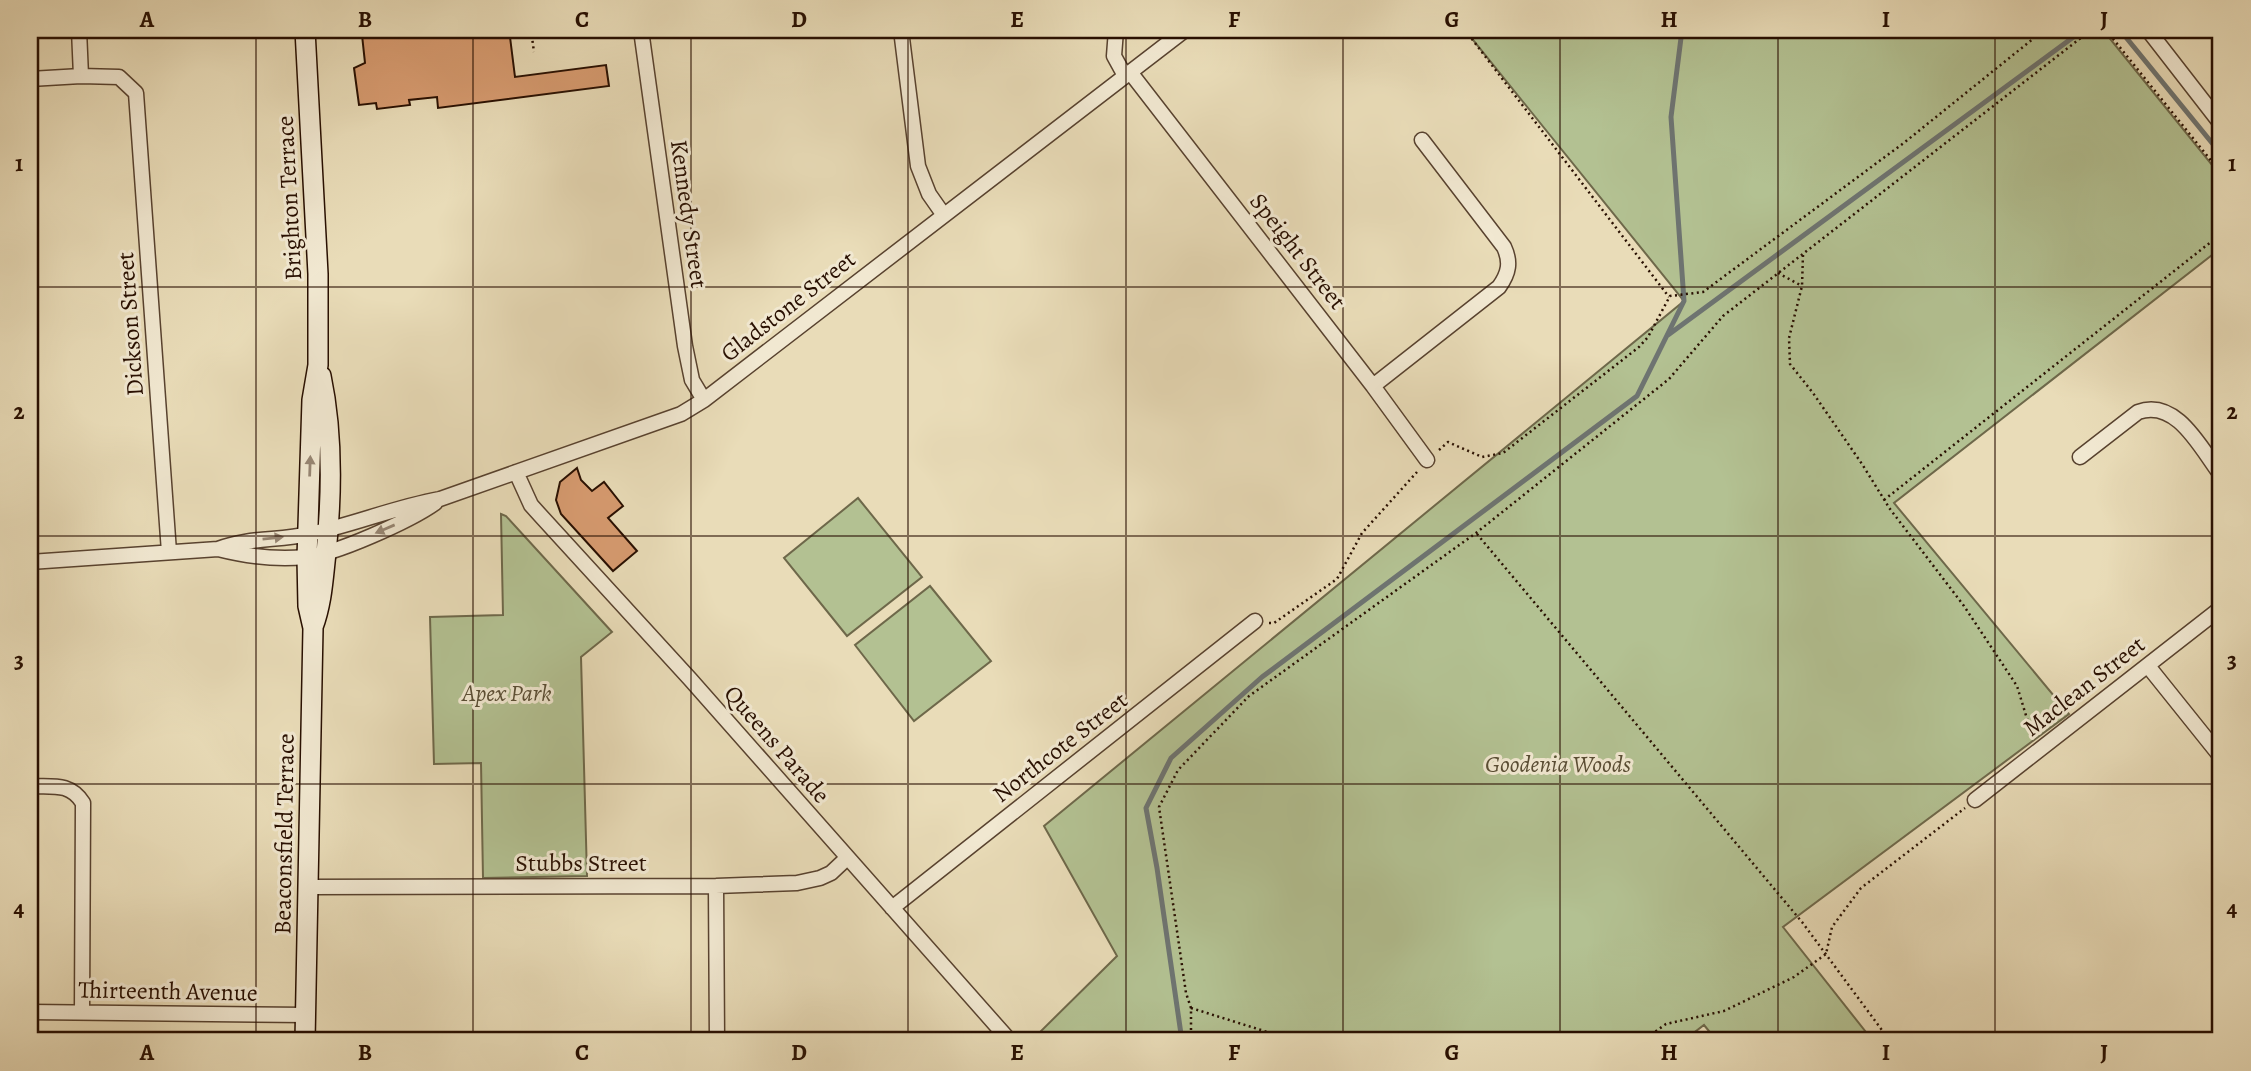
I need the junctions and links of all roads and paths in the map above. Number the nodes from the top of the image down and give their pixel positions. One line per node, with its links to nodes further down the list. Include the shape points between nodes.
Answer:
1 (79, 30): 17 (street)
2 (305, 30): 28 (main road, Brighton Terrace, via 318,274)
3 (531, 30): 15 (path)
4 (641, 30): 30 (street, Kennedy Street, via 689,372)
5 (901, 30): 22 (street, via 918,166)
6 (1116, 30): 16 (street, via 1114,55)
7 (1185, 30): 16 (street, Gladstone Street)
8 (1465, 30): 27 (path)
9 (2044, 30): 27 (path, via 1905,142 1703,292)
10 (2078, 30): 14 (path)
11 (2099, 30): 14 (path)
12 (2106, 30): 21 (path)
13 (2148, 30): 19 (street)
14 (2082, 37): 24 (path)
15 (534, 52)
16 (1128, 74): 22 (street, Gladstone Street); 29 (street, Speight Street)
17 (81, 76): 18 (street); 41 (street, Dickson Street, via 119,77 136,93)
18 (30, 79)
19 (2221, 124)
20 (1422, 140): 29 (street, via 1504,247 1509,269 1499,286)
21 (2221, 173)
22 (943, 214): 30 (street, Gladstone Street)
23 (2221, 234): 36 (path)
24 (1804, 253): 25 (path); 26 (path)
25 (1778, 273): 26 (path); 38 (path, via 1723,316 1669,379)
26 (1801, 286): 36 (path, via 1789,338 1790,364)
27 (1669, 297): 32 (path, via 1639,347 1503,453 1482,457 1448,442)
28 (318, 365): 37 (main road, Brighton Terrace, via 326,399); 39 (main road, Brighton Terrace, one-way to 28, via 312,400)
29 (1373, 386): 32 (street, Speight Street)
30 (704, 400): 33 (street, Gladstone Street, via 661,422)
31 (2080, 457): 34 (street, via 2138,412 2161,410 2181,422)
32 (1427, 460): 45 (path, via 1362,533 1337,579 1274,623)
33 (516, 472): 35 (street, Gladstone Street); 51 (street, Queens Parade, via 531,505)
34 (2221, 475)
35 (440, 499): 37 (street, Gladstone Street); 42 (street, Gladstone Street, one-way to 42, via 418,515)
36 (1884, 500): 47 (path, via 2017,686)
37 (328, 529): 39 (street, Gladstone Street); 42 (main road, Beaconsfield Terrace)
38 (1476, 533): 55 (path); 56 (path, via 1248,696 1178,770 1159,807)
39 (308, 534): 40 (street, Gladstone Street, one-way to 39, via 237,541); 42 (main road, Beaconsfield Terrace)
40 (218, 549): 41 (street); 42 (street, via 239,554)
41 (169, 552): 43 (street)
42 (316, 555): 53 (main road, Beaconsfield Terrace, via 308,606 313,628)
43 (30, 562)
44 (2221, 608): 46 (street, Maclean Street)
45 (1255, 621): 54 (street, Northcote Street)
46 (2148, 666): 47 (street, Maclean Street); 48 (street)
47 (2038, 752): 50 (street, Maclean Street)
48 (2221, 757)
49 (30, 786): 58 (street, via 67,788 83,803)
50 (1975, 800): 55 (path, via 1861,888 1832,927)
51 (848, 858): 52 (street, Stubbs Street, via 831,873 797,883); 54 (street, Queens Parade)
52 (716, 886): 53 (street, Stubbs Street); 61 (street)
53 (308, 887): 59 (main road, Beaconsfield Terrace)
54 (892, 908): 62 (street, Queens Parade)
55 (1826, 954): 65 (path, via 1794,977 1724,1011 1666,1024); 66 (path)
56 (1191, 1008): 63 (path); 64 (path)
57 (30, 1012): 58 (street, Thirteenth Avenue)
58 (82, 1012): 59 (street, Thirteenth Avenue)
59 (306, 1015): 60 (main road, Beaconsfield Terrace)
60 (305, 1041)
61 (717, 1041)
62 (1010, 1041)
63 (1191, 1041)
64 (1296, 1041)
65 (1642, 1041)
66 (1890, 1041)

